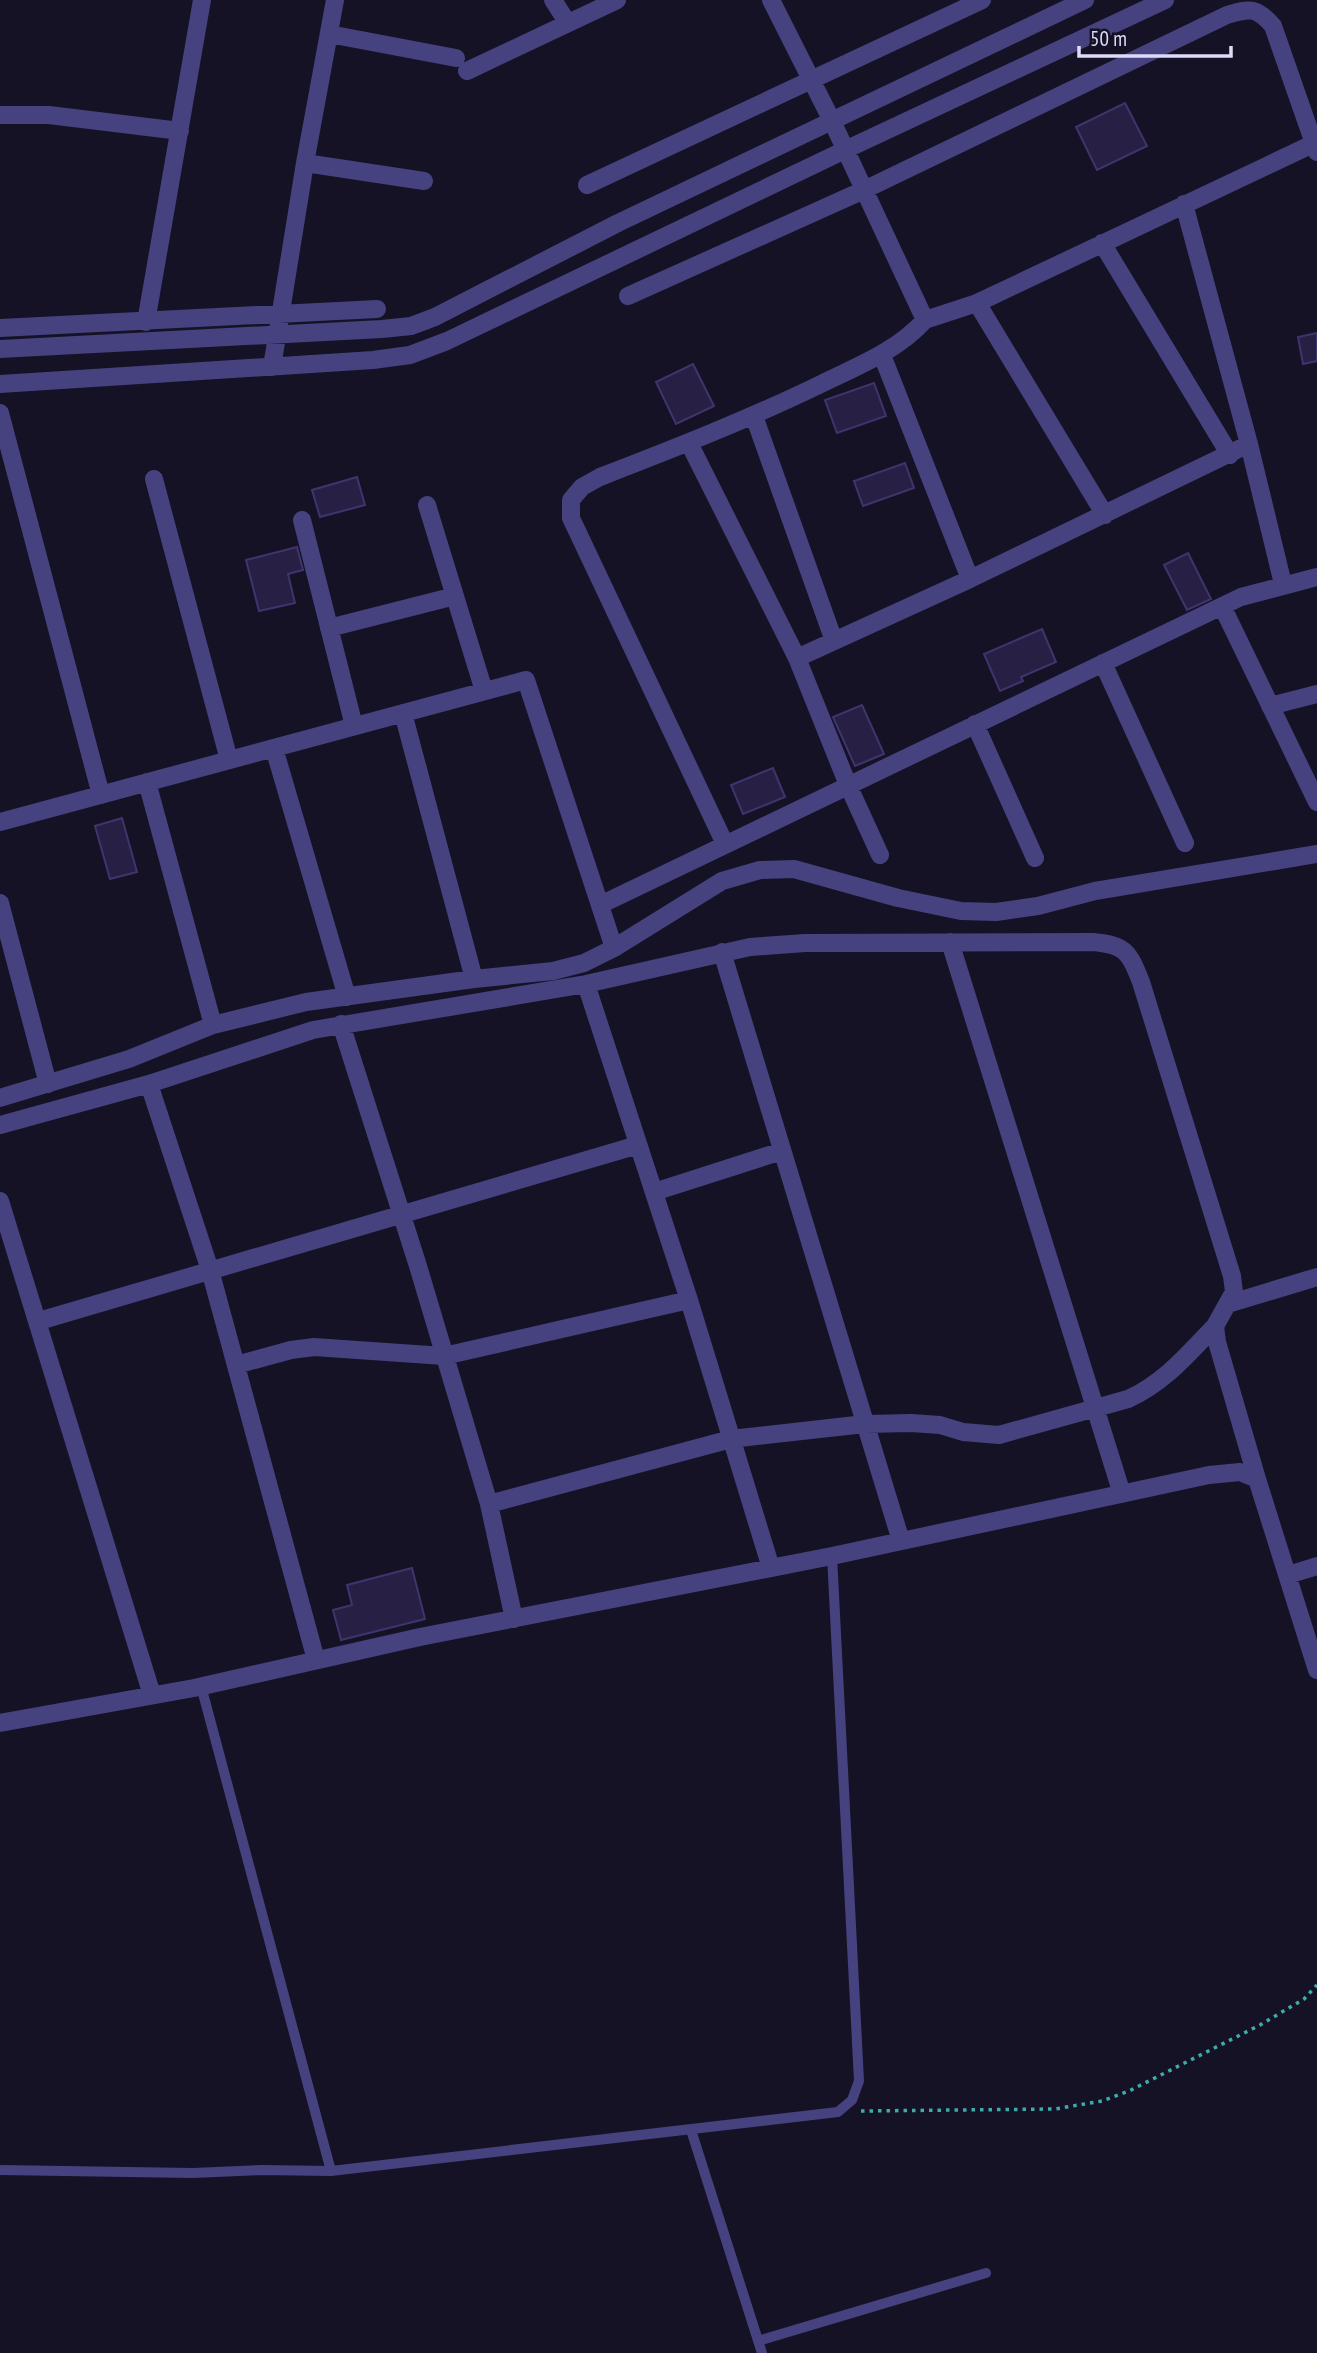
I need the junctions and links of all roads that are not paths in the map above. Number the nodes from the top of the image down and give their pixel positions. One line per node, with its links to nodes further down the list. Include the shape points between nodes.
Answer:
1 (202, 0): 14 (street)
2 (335, 0): 10 (street)
3 (553, 0): 9 (street)
4 (617, 0): 9 (street)
5 (771, 0): 11 (street)
6 (982, 0): 11 (street)
7 (1085, 0): 13 (street)
8 (1165, 0): 16 (street)
9 (567, 22): 10 (street, via 461,64)
10 (329, 34): 17 (street)
11 (812, 80): 13 (street); 19 (street)
12 (0, 115): 14 (street, via 49,115)
13 (832, 121): 16 (street); 30 (street, via 435,317 411,326)
14 (180, 131): 28 (street)
15 (1316, 147): 20 (street, via 1273,26 1262,13 1247,9); 21 (street)
16 (845, 150): 20 (street); 33 (street, via 447,341 410,355)
17 (304, 163): 18 (street); 26 (street)
18 (424, 181)
19 (587, 185)
20 (864, 190): 23 (street); 27 (street)
21 (1184, 204): 22 (street); 38 (street)
22 (1102, 243): 24 (street); 39 (street)
23 (628, 296)
24 (977, 303): 27 (street); 42 (street)
25 (376, 309): 26 (street)
26 (279, 316): 28 (street); 30 (street)
27 (925, 320): 32 (street, via 910,337)
28 (146, 322): 29 (street)
29 (0, 328)
30 (276, 335): 31 (street); 33 (street)
31 (0, 349)
32 (882, 355): 36 (street); 45 (street)
33 (272, 367): 34 (street)
34 (0, 384)
35 (0, 413): 63 (street)
36 (754, 416): 37 (street); 50 (street)
37 (689, 443): 51 (street); 67 (street, via 582,486 571,500 572,518)
38 (1250, 444): 39 (street); 46 (street)
39 (1230, 455): 42 (street)
40 (154, 479): 60 (street)
41 (427, 505): 47 (street)
42 (1105, 514): 45 (street)
43 (302, 520): 49 (street)
44 (1317, 577): 46 (street)
45 (970, 579): 50 (street)
46 (1283, 584): 48 (street)
47 (454, 596): 49 (street); 53 (street)
48 (1222, 606): 52 (street); 55 (street)
49 (329, 628): 58 (street)
50 (834, 641): 51 (street)
51 (797, 658): 62 (street)
52 (1102, 663): 57 (street); 66 (street)
53 (484, 691): 56 (street); 72 (street, via 526,680)
54 (1317, 694): 55 (street)
55 (1270, 706): 64 (street)
56 (403, 713): 58 (street); 76 (street)
57 (975, 724): 62 (street); 70 (street)
58 (354, 726): 59 (street)
59 (274, 748): 60 (street); 78 (street)
60 (229, 760): 61 (street)
61 (147, 782): 63 (street); 80 (street)
62 (848, 785): 67 (street); 69 (street)
63 (101, 795): 65 (street)
64 (1317, 802)
65 (0, 822)
66 (1185, 843)
67 (725, 844): 72 (street)
68 (1317, 854): 74 (street, via 996,912 961,911 898,898 794,870 760,870 722,881)
69 (880, 855)
70 (1035, 858)
71 (0, 903): 81 (street)
72 (600, 905): 74 (street)
73 (950, 942): 75 (street, via 805,943); 93 (street, via 1093,942 1114,944 1130,957 1232,1276 1234,1292); 98 (street)
74 (614, 948): 76 (street, via 553,971)
75 (722, 952): 77 (street); 86 (street)
76 (474, 979): 78 (street)
77 (586, 984): 79 (street); 85 (street)
78 (347, 997): 80 (street)
79 (341, 1024): 82 (street, via 287,1037); 89 (street)
80 (213, 1025): 81 (street, via 129,1059)
81 (48, 1084): 83 (street)
82 (149, 1084): 84 (street); 90 (street)
83 (0, 1098)
84 (0, 1125)
85 (638, 1145): 87 (street); 89 (street)
86 (782, 1151): 87 (street); 99 (street)
87 (654, 1192): 92 (street)
88 (0, 1201): 94 (street)
89 (401, 1215): 90 (street); 96 (street)
90 (210, 1270): 94 (street); 97 (street)
91 (1317, 1277): 93 (street)
92 (689, 1300): 96 (street); 100 (street)
93 (1228, 1304): 95 (street)
94 (38, 1321): 113 (street)
95 (1215, 1326): 98 (street, via 1157,1384); 101 (street)
96 (444, 1356): 97 (street, via 314,1347); 103 (street)
97 (236, 1365): 110 (street)
98 (1096, 1409): 99 (street, via 999,1435 927,1423); 102 (street)
99 (865, 1424): 100 (street); 104 (street)
100 (731, 1439): 103 (street); 107 (street)
101 (1257, 1479): 102 (street, via 1240,1472 1209,1475); 108 (street)
102 (1122, 1494): 104 (street)
103 (489, 1504): 109 (street)
104 (901, 1541): 105 (street)
105 (832, 1556): 107 (street); 115 (lane, via 859,2081 852,2100 838,2112)
106 (1317, 1566): 108 (street)
107 (771, 1568): 109 (street)
108 (1288, 1575): 111 (street)
109 (514, 1619): 110 (street)
110 (316, 1660): 112 (street)
111 (1317, 1670)
112 (201, 1686): 113 (street); 117 (lane)
113 (152, 1695): 114 (street)
114 (0, 1723)
115 (691, 2130): 117 (lane); 119 (lane)
116 (0, 2170): 117 (lane)
117 (331, 2171)
118 (986, 2273): 119 (lane)
119 (758, 2341): 120 (lane)
120 (762, 2353)

